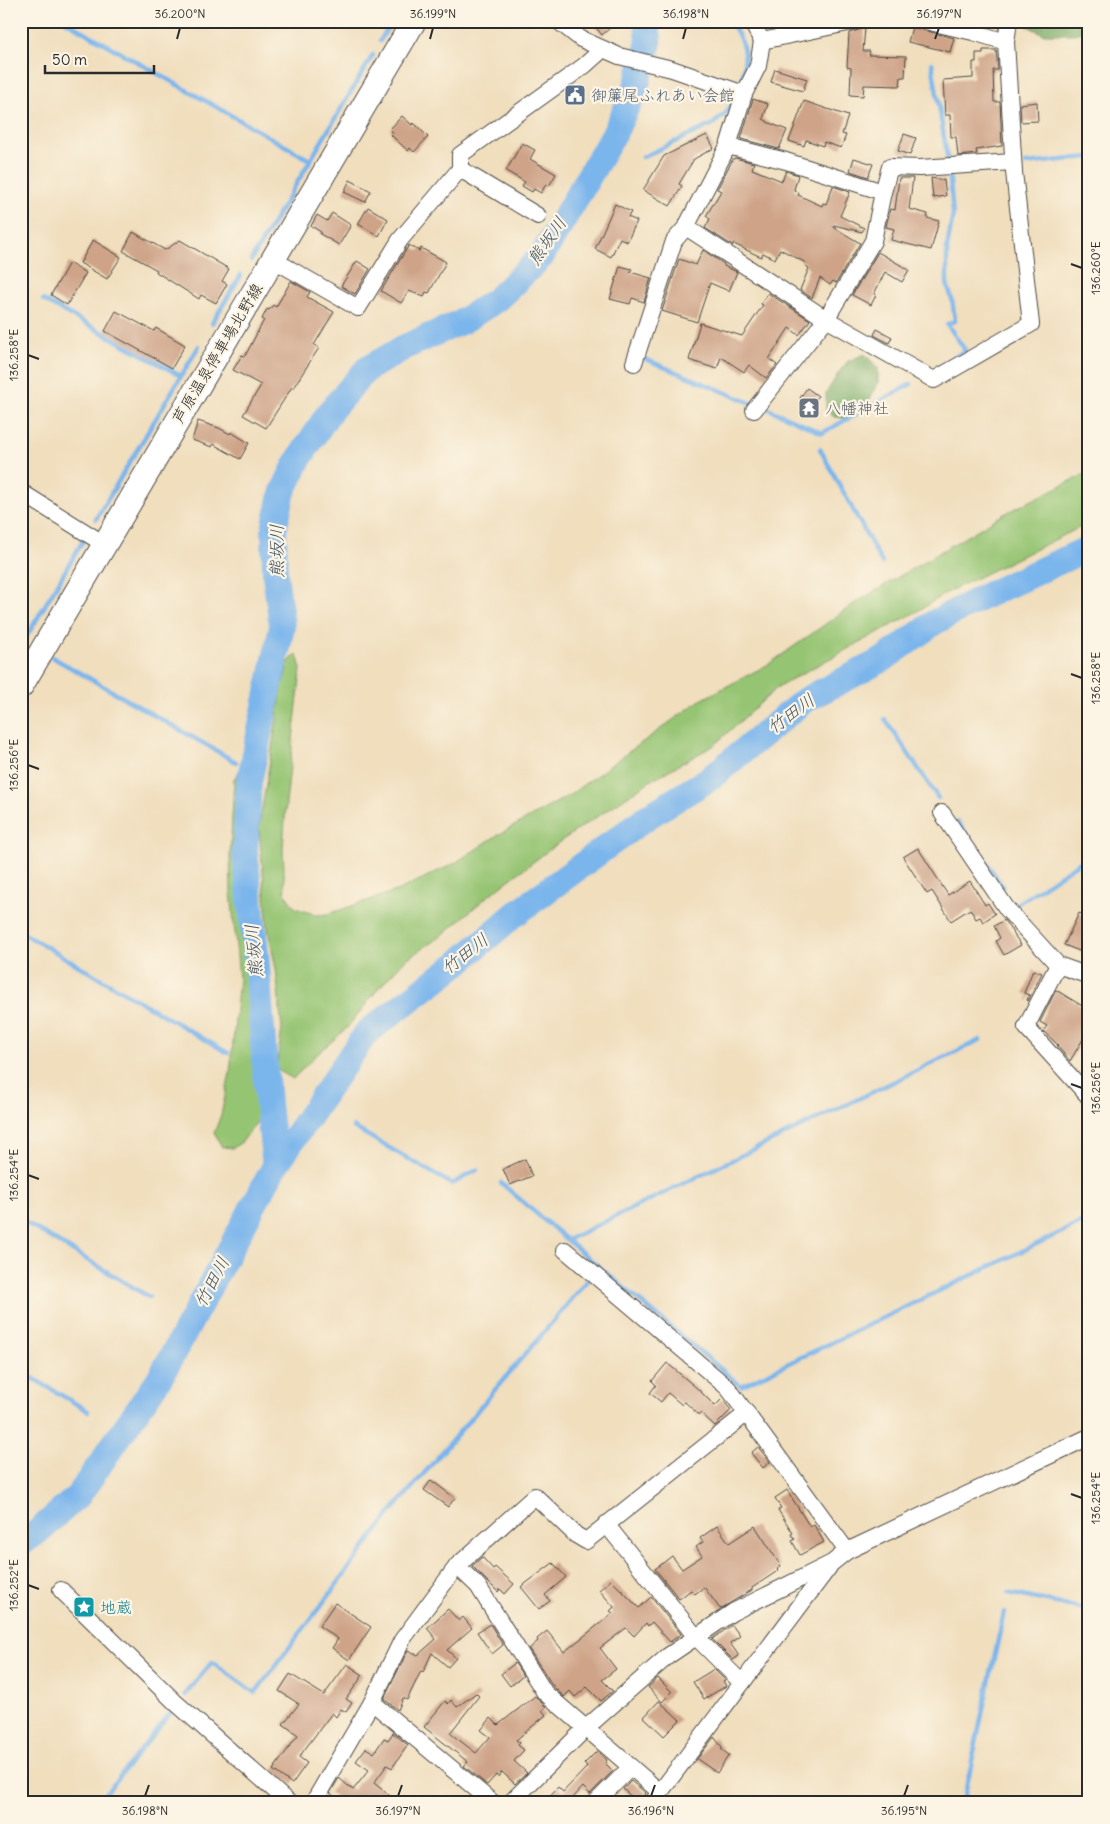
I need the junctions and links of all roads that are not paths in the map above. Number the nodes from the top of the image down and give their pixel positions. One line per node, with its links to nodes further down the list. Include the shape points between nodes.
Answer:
1 (414, 21): 17 (main road, 芦原温泉停車場北野線)
2 (558, 21): 9 (street, via 581,39)
3 (751, 21): 7 (street)
4 (857, 21): 7 (street)
5 (925, 21): 8 (street)
6 (1009, 21): 8 (street)
7 (762, 41): 10 (street, via 758,66)
8 (1006, 42): 12 (street)
9 (603, 49): 10 (street); 13 (street, via 460,155)
10 (744, 94): 11 (street)
11 (728, 146): 14 (street); 16 (street)
12 (1013, 162): 14 (street, via 890,167); 18 (street, via 1031,324 934,380)
13 (460, 169): 15 (street); 17 (street, via 400,240 358,308)
14 (883, 192): 18 (street, via 873,241)
15 (538, 216)
16 (686, 227): 18 (street); 19 (street, via 674,241)
17 (274, 260): 22 (main road, 芦原温泉停車場北野線)
18 (826, 319): 20 (street)
19 (634, 363)
20 (754, 410)
21 (21, 492): 22 (street)
22 (104, 544): 23 (main road, 芦原温泉停車場北野線)
23 (21, 686)
24 (942, 813): 25 (street, via 999,900)
25 (1058, 965): 26 (street); 27 (street, via 1026,1027)
26 (1089, 976)
27 (1089, 1097)
28 (565, 1250): 29 (street, via 728,1388)
29 (747, 1413): 31 (street); 32 (street)
30 (1089, 1437): 32 (street)
31 (606, 1524): 34 (street, via 586,1541 535,1496); 36 (street)
32 (847, 1551): 33 (street)
33 (832, 1563): 36 (street, via 733,1612); 37 (street)
34 (457, 1566): 38 (street, via 402,1640); 39 (street, via 478,1586 545,1694)
35 (61, 1590): 42 (street, via 175,1702)
36 (696, 1637): 37 (street); 39 (street, via 668,1656)
37 (742, 1684): 41 (street)
38 (372, 1702): 43 (street); 44 (street)
39 (586, 1728): 40 (street); 45 (street)
40 (632, 1767): 41 (street); 46 (street)
41 (656, 1797)
42 (289, 1803)
43 (313, 1803)
44 (493, 1803)
45 (510, 1803)
46 (595, 1803)

